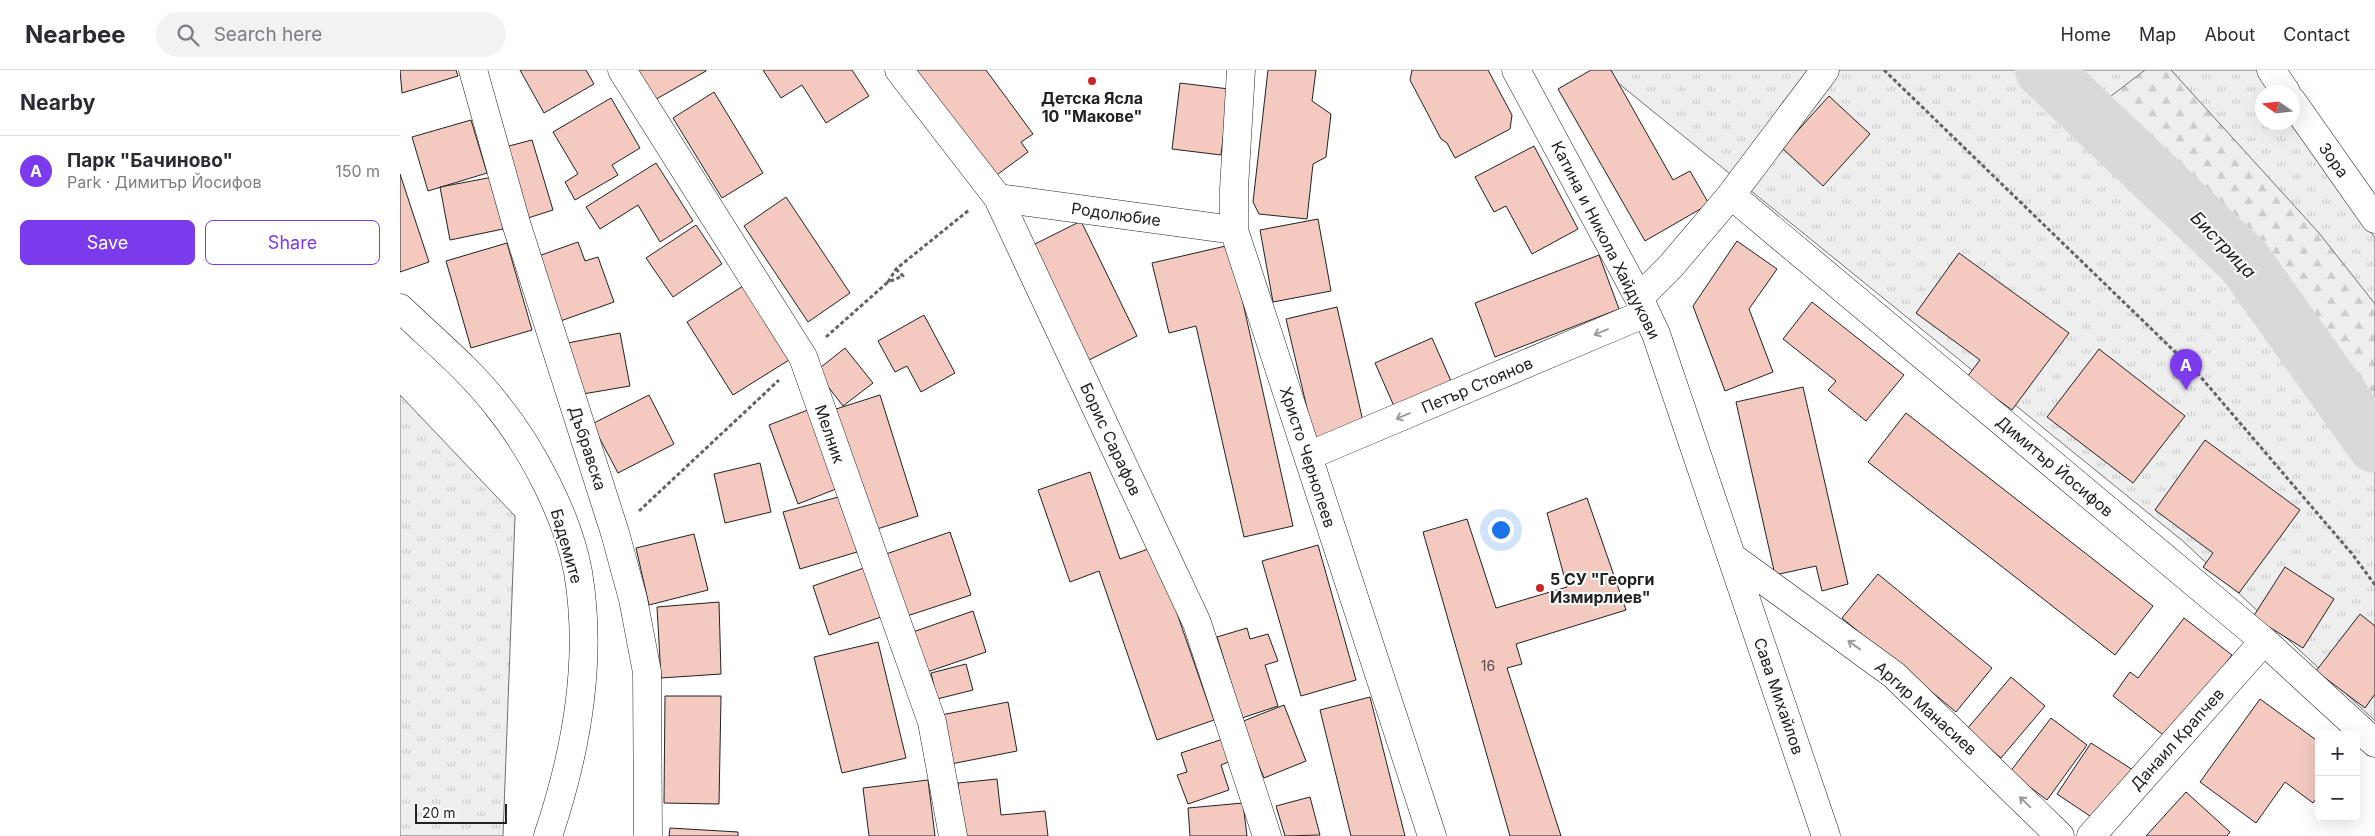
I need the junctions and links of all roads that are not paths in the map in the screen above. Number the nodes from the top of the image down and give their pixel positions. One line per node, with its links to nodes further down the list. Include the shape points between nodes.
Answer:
1 (473, 70): 21 (street, Дъбравска, via 516,223 633,599 647,672)
2 (622, 70): 22 (street, Мелник, via 803,357 932,722)
3 (899, 70): 10 (street, Борис Сарафов)
4 (1242, 70): 13 (street, Христо Чернопеев)
5 (1516, 70): 14 (street, Катина и Никола Хайдукови)
6 (1825, 70): 11 (street)
7 (2271, 70): 8 (street)
8 (2281, 85)
9 (2300, 112): 12 (street, Зора)
10 (996, 194): 13 (street, Родолюбие); 23 (street, Борис Сарафов, via 1197,623)
11 (1731, 195): 14 (street); 18 (street, Димитър Йосифов)
12 (2375, 219)
13 (1234, 230): 16 (street, Христо Чернопеев)
14 (1643, 305): 16 (street, Петър Стоянов, one-way to 16); 17 (street, Катина и Никола Хайдукови, via 1656,334)
15 (400, 308): 20 (street, Бадемите, via 496,403 550,490 578,572 583,670 575,733 561,798)
16 (1308, 456): 24 (street, Христо Чернопеев)
17 (1732, 557): 25 (street, Сава Михайлов); 26 (street, Аргир Манасиев, one-way to 17, via 1894,675)
18 (2264, 641): 19 (street, Димитър Йосифов); 27 (street, Данаил Крапчев)
19 (2375, 742)
20 (548, 836)
21 (648, 836)
22 (952, 836)
23 (1267, 836)
24 (1432, 836)
25 (1826, 836)
26 (2060, 836)
27 (2091, 836)

